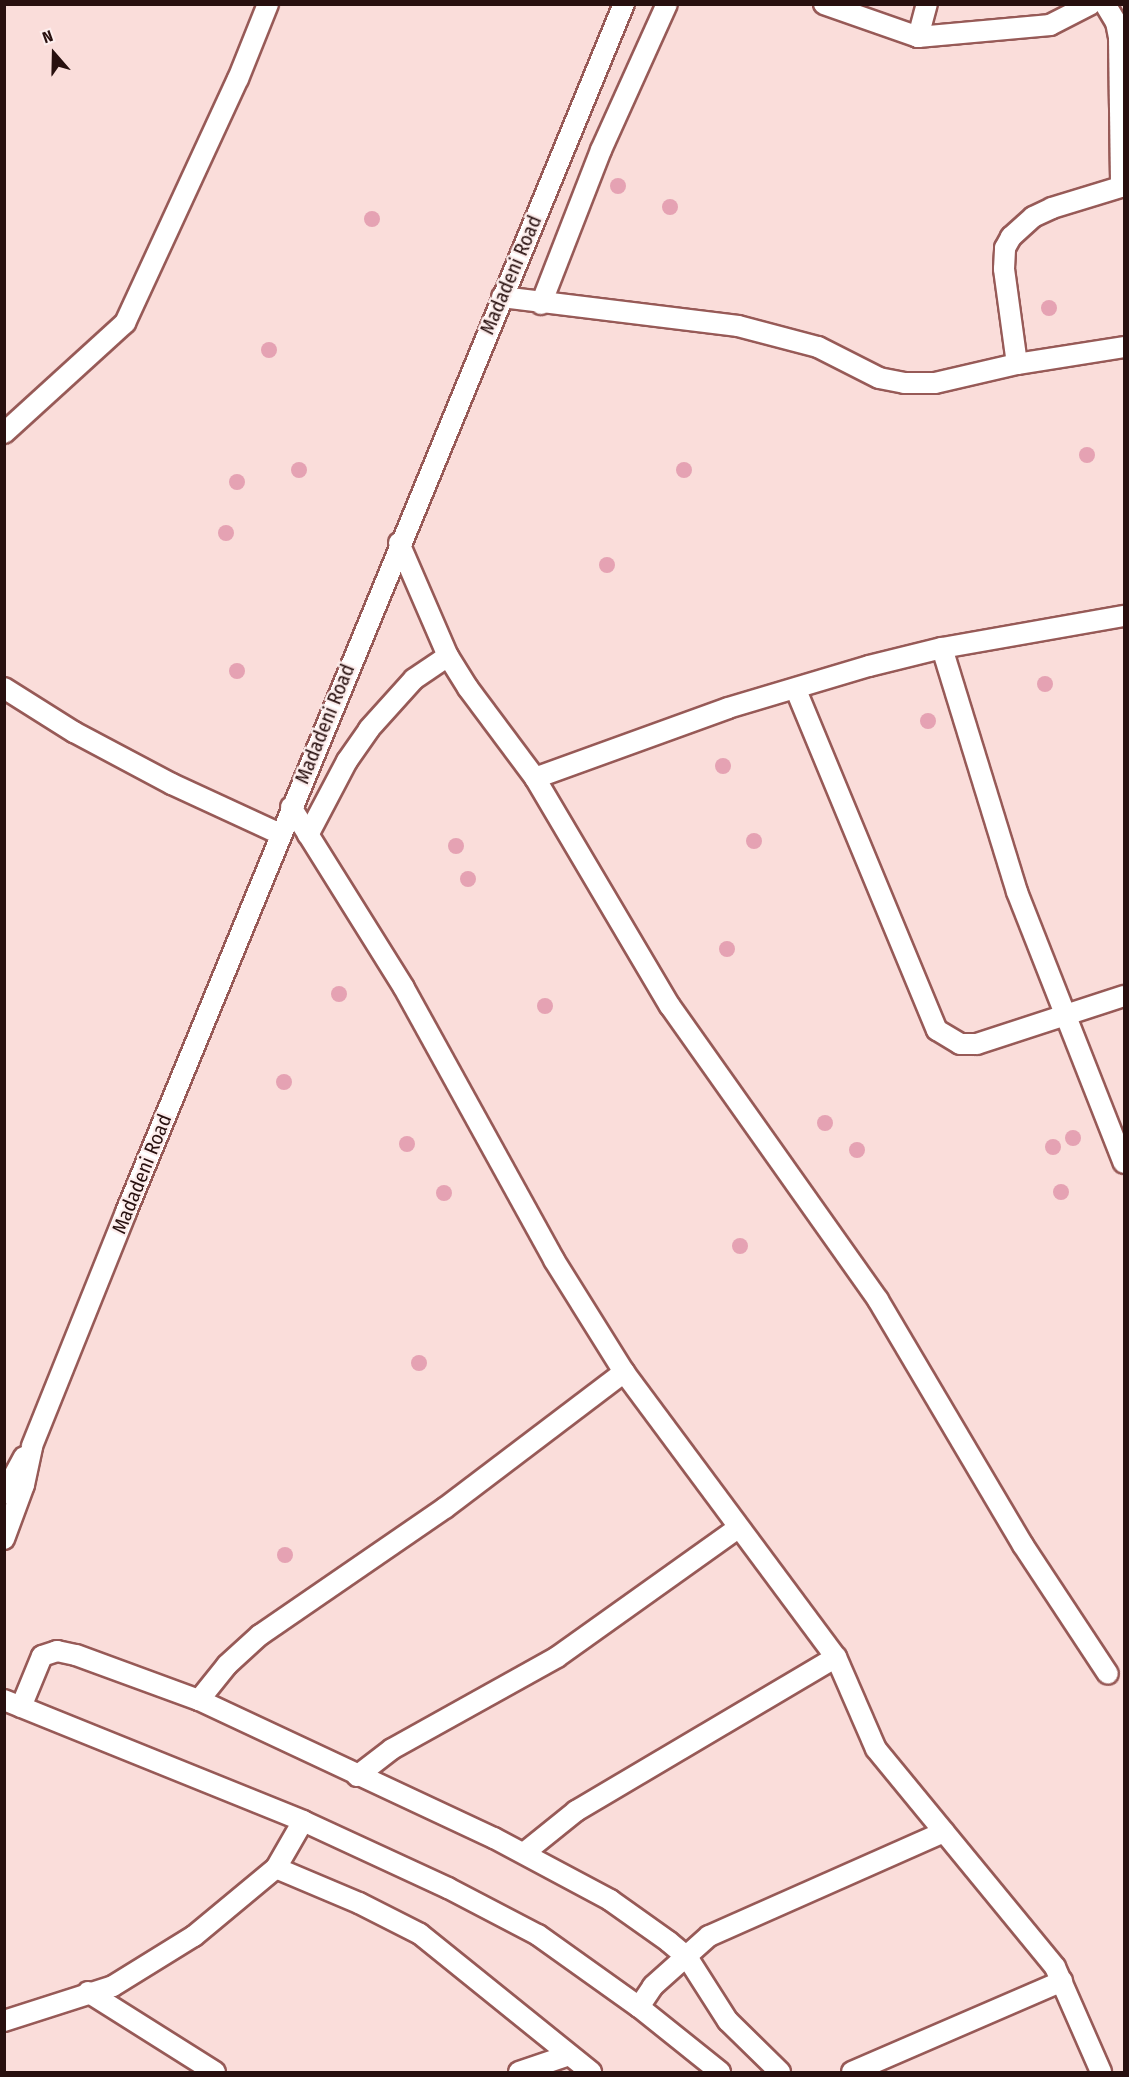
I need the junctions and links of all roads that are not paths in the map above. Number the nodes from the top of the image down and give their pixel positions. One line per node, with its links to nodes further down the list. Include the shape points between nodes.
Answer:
1 (268, 4): 15 (street, via 238,80 125,323)
2 (624, 4): 11 (street, Madadeni Road)
3 (667, 4): 12 (street, via 601,150)
4 (824, 4): 9 (street)
5 (927, 4): 9 (street)
6 (1091, 4): 8 (street)
7 (1106, 4): 10 (street, via 1119,38)
8 (1070, 11): 9 (street, via 1030,28)
9 (918, 37)
10 (1123, 187): 14 (street, via 1033,217 1005,248 1004,268)
11 (502, 297): 12 (street); 16 (street, Madadeni Road)
12 (541, 304): 14 (street, via 738,326 818,347 879,378 904,383 935,383)
13 (1125, 347): 14 (street)
14 (1017, 364)
15 (4, 433)
16 (399, 543): 19 (street); 23 (street, Madadeni Road)
17 (1125, 616): 18 (street)
18 (942, 648): 21 (street); 27 (street, via 1017,892)
19 (448, 656): 22 (street); 25 (street, via 414,680 369,729 347,761)
20 (4, 688): 24 (street, via 74,732 172,784)
21 (796, 690): 22 (street, via 728,708); 27 (street, via 937,1030 960,1044 977,1044)
22 (535, 778): 35 (street, via 642,963 878,1300 1023,1545)
23 (291, 807): 24 (street, Madadeni Road); 25 (street)
24 (280, 834): 30 (street, Madadeni Road)
25 (308, 835): 29 (street, via 404,988 554,1260)
26 (1125, 996): 27 (street)
27 (1065, 1015): 28 (street)
28 (1125, 1163)
29 (624, 1372): 32 (street); 36 (street, via 445,1508 260,1635 226,1665)
30 (32, 1446): 31 (street, Madadeni Road); 33 (street, Madadeni Road, via 24,1485)
31 (4, 1494)
32 (738, 1528): 34 (street); 38 (street, via 557,1657 392,1749)
33 (4, 1539)
34 (836, 1657): 40 (street, via 876,1749); 41 (street, via 576,1811)
35 (1108, 1674)
36 (199, 1700): 37 (street, via 130,1673 57,1651 39,1660); 38 (street)
37 (13, 1704): 39 (street)
38 (357, 1776): 41 (street)
39 (303, 1821): 42 (street); 46 (street, via 448,1888 538,1935)
40 (945, 1832): 43 (street, via 723,1929 695,1946); 44 (street, via 1026,1928)
41 (524, 1853): 43 (street, via 610,1900)
42 (276, 1869): 45 (street, via 194,1936 113,1986); 48 (street, via 359,1903 420,1934)
43 (687, 1957): 46 (street, via 653,1986); 53 (street, via 728,2021)
44 (1062, 1980): 54 (street); 55 (street)
45 (88, 1992): 47 (street); 49 (street)
46 (639, 2007): 52 (street)
47 (4, 2021)
48 (569, 2055): 50 (street); 51 (street)
49 (215, 2073)
50 (519, 2073)
51 (591, 2073)
52 (720, 2073)
53 (780, 2073)
54 (852, 2073)
55 (1101, 2073)

